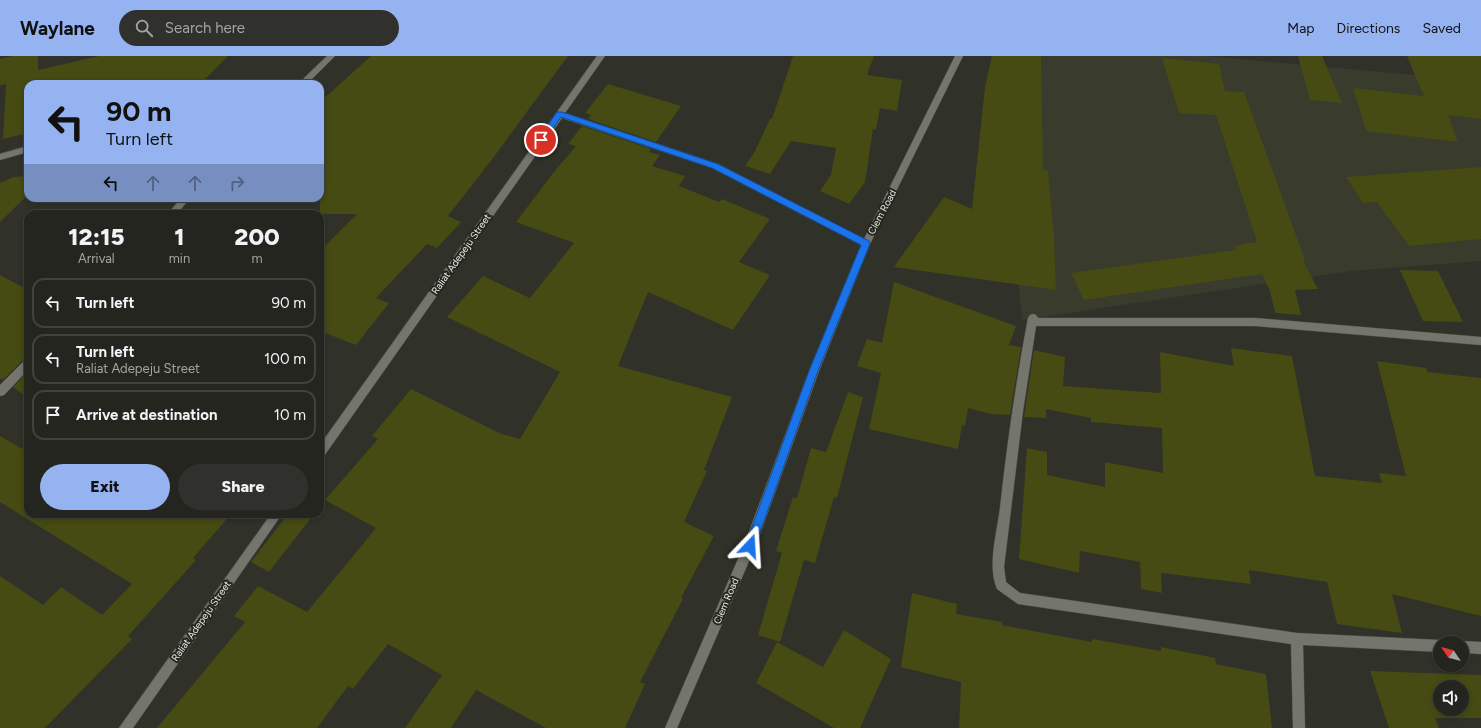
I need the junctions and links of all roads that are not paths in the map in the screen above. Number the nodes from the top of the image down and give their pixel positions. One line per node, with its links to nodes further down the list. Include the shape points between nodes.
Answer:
1 (331, 56): 4 (street)
2 (602, 56): 5 (street, Raliat Adepeju Street)
3 (959, 56): 10 (street, Clem Road)
4 (306, 80)
5 (560, 114): 10 (street, via 715,166); 14 (street, Raliat Adepeju Street)
6 (24, 150): 7 (street)
7 (0, 157)
8 (182, 202): 9 (street)
9 (176, 210)
10 (866, 244): 21 (street, Clem Road, via 814,371 750,546)
11 (1481, 341): 16 (street, via 1255,322 1033,322 1034,318 1027,352 1015,433 998,566 1001,585 1018,598)
12 (24, 367): 13 (street)
13 (0, 392)
14 (324, 447)
15 (274, 518): 20 (street, Raliat Adepeju Street)
16 (1297, 638): 17 (street); 22 (street)
17 (1433, 646)
18 (1469, 647): 19 (street)
19 (1481, 648)
20 (125, 728)
21 (671, 728)
22 (1299, 728)

